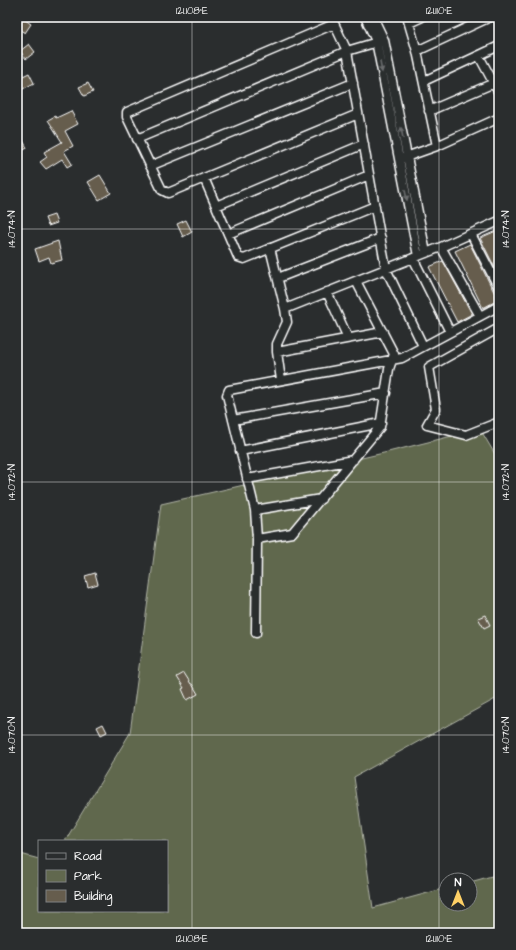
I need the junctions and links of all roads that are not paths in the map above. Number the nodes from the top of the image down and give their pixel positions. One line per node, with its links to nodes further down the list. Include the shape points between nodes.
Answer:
1 (365, 17): 9 (street)
2 (373, 17): 9 (street)
3 (422, 17): 6 (street)
4 (490, 17): 12 (street)
5 (497, 17): 7 (street)
6 (408, 20): 12 (street)
7 (499, 20)
8 (333, 21): 11 (street); 21 (street, via 127,112)
9 (380, 41): 11 (street); 24 (street)
10 (499, 46): 13 (street)
11 (347, 51): 15 (street); 21 (street)
12 (417, 51): 14 (street)
13 (479, 56): 14 (street); 16 (street)
14 (424, 81): 18 (street)
15 (353, 83): 19 (street); 25 (street)
16 (494, 83): 17 (street); 18 (street)
17 (499, 93)
18 (429, 111): 23 (street)
19 (358, 114): 22 (street); 27 (street)
20 (499, 118): 23 (street)
21 (137, 139): 25 (street)
22 (364, 144): 26 (street); 28 (street)
23 (437, 146): 24 (street)
24 (403, 158): 36 (street)
25 (150, 166): 27 (street, via 165,192)
26 (370, 175): 29 (street); 31 (street)
27 (204, 178): 28 (street)
28 (216, 206): 31 (street)
29 (375, 206): 33 (street); 35 (street)
30 (498, 223): 32 (street)
31 (228, 234): 35 (street, via 238,257 244,259)
32 (471, 234): 34 (street); 40 (street)
33 (381, 238): 37 (street); 38 (street)
34 (441, 247): 36 (street); 44 (street)
35 (270, 248): 38 (street)
36 (419, 256): 37 (street); 47 (street)
37 (386, 269): 39 (street); 49 (street)
38 (278, 278): 43 (street)
39 (356, 281): 41 (street); 46 (street)
40 (499, 288)
41 (327, 292): 43 (street); 48 (street)
42 (499, 306): 44 (street)
43 (285, 309): 50 (street, via 286,322 277,344)
44 (480, 316): 47 (street)
45 (499, 328): 55 (street, via 429,367 436,408 427,425 466,435)
46 (383, 332): 48 (street); 51 (street, via 394,354)
47 (450, 332): 49 (street)
48 (348, 338): 50 (street)
49 (423, 346): 51 (street, via 402,358)
50 (277, 352): 52 (street)
51 (392, 360): 52 (street); 53 (street)
52 (281, 380): 54 (street, via 229,390 227,395)
53 (386, 393): 54 (street); 56 (street)
54 (233, 420): 57 (street)
55 (499, 422)
56 (381, 423): 57 (street); 58 (street)
57 (240, 451): 59 (street)
58 (353, 460): 59 (street); 60 (street)
59 (247, 479): 61 (street)
60 (321, 499): 61 (street); 62 (street, via 292,533)
61 (255, 510): 62 (street)
62 (257, 539): 63 (street)
63 (256, 632)

